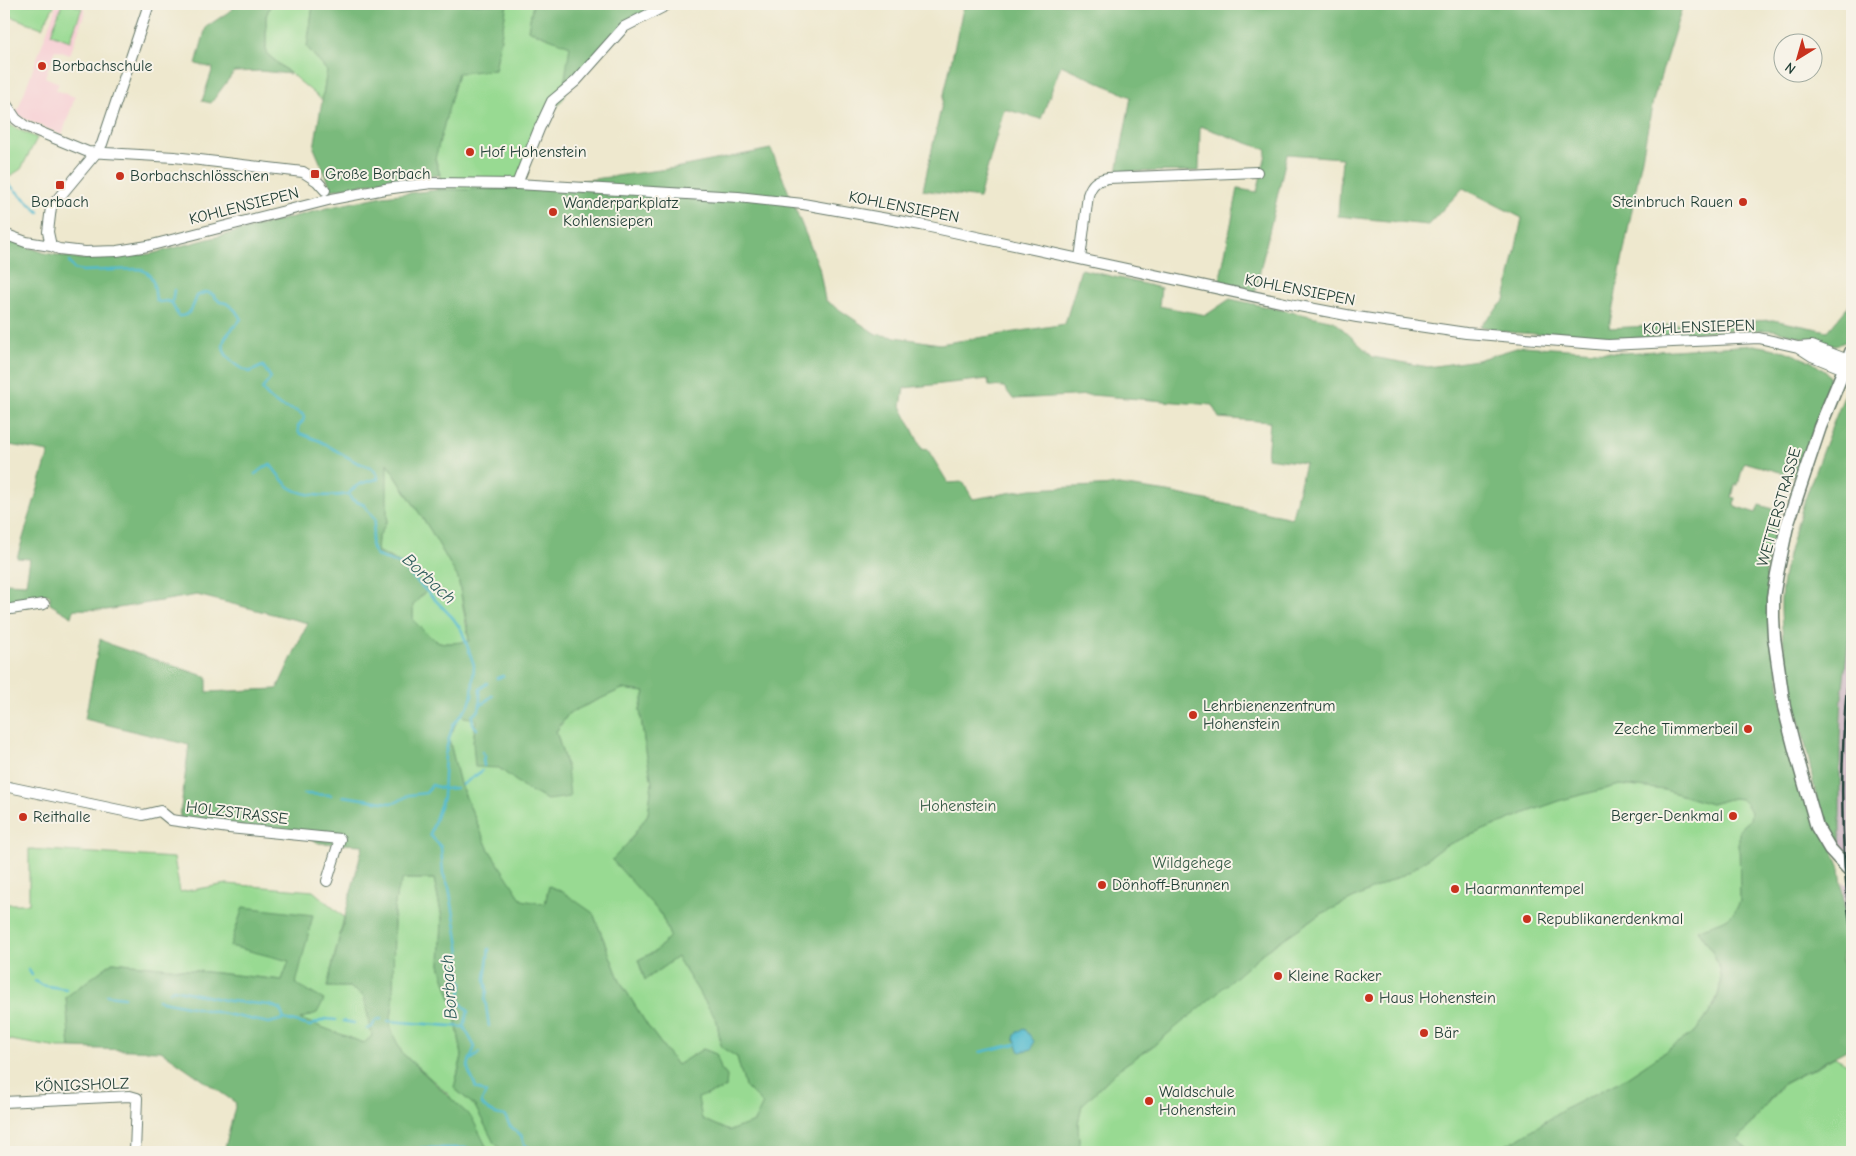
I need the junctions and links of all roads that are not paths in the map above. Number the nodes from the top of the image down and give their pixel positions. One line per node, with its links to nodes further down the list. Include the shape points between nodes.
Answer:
1 (149, 4): 4 (street, via 105,137)
2 (669, 4): 6 (street, via 624,28 576,81 552,102)
3 (4, 101): 4 (street, via 25,126)
4 (96, 154): 7 (street, via 174,157 304,172); 9 (street, via 51,207 48,232)
5 (1257, 172): 10 (street, via 1097,180 1088,195)
6 (517, 184): 9 (street, KOHLENSIEPEN, via 432,184 385,189 124,250 85,252); 10 (street, KOHLENSIEPEN, via 803,204)
7 (325, 190)
8 (4, 234): 9 (street, KOHLENSIEPEN)
9 (51, 246)
10 (1080, 259): 11 (street, KOHLENSIEPEN, via 1299,306 1466,333 1608,345 1759,338 1798,347 1812,356)
11 (1848, 359): 15 (main road, WETTERSTRASSE, via 1820,427 1787,526 1776,574 1773,617 1784,707 1817,827 1830,849)
12 (44, 604): 13 (street)
13 (4, 610)
14 (4, 786): 16 (street, HOLZSTRASSE, via 143,815 160,811 171,820 340,839)
15 (1852, 873)
16 (327, 881)
17 (4, 1102): 18 (street, KÖNIGSHOLZ, via 138,1098)
18 (135, 1152)

